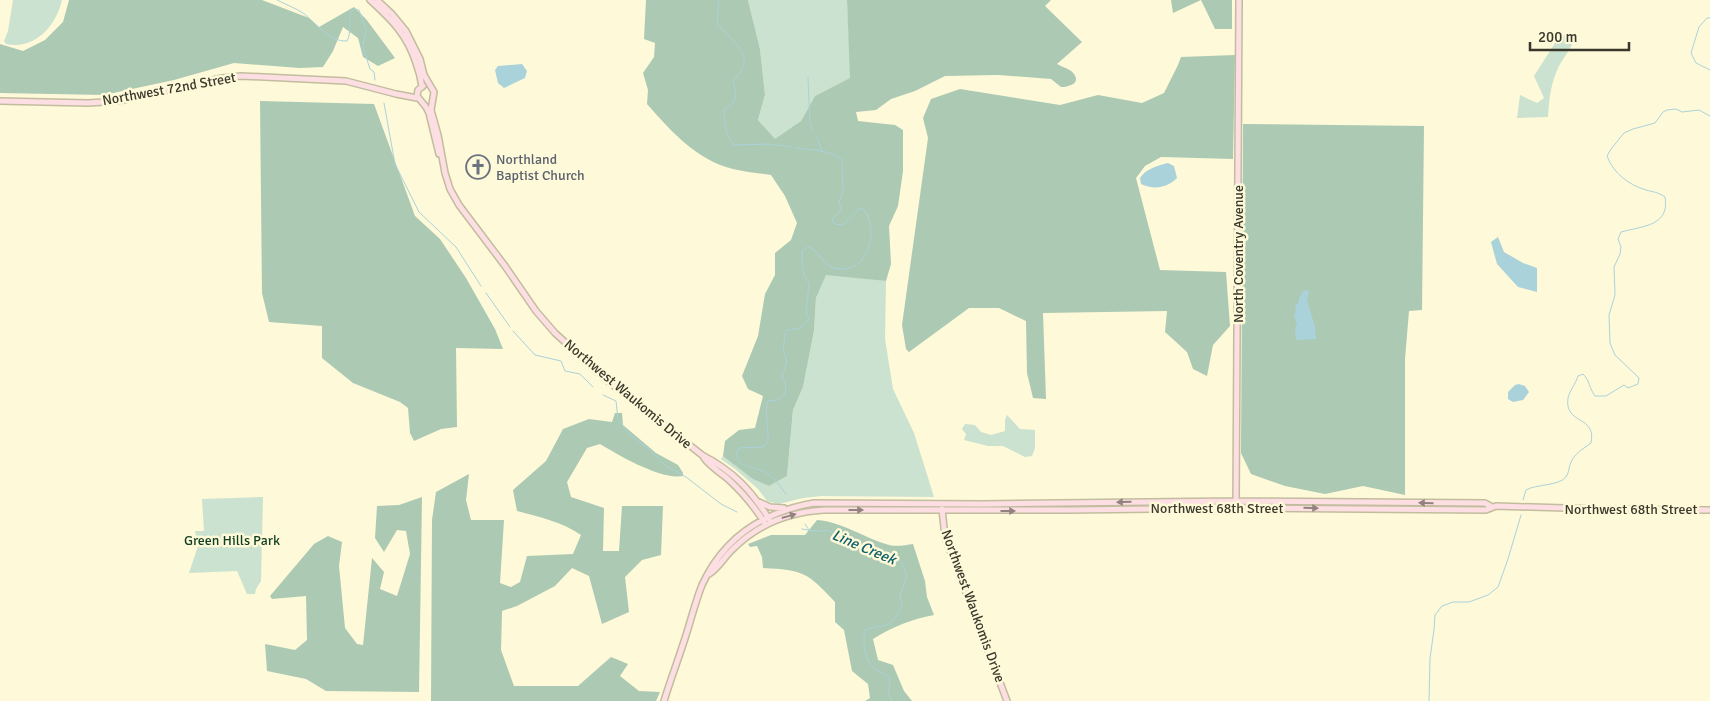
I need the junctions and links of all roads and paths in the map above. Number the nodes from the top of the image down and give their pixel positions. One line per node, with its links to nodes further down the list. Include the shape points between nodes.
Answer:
1 (370, 0): 5 (main road, via 391,18 407,41 419,72)
2 (377, 0): 4 (main road, via 413,42)
3 (1239, 0): 16 (main road, North Coventry Avenue)
4 (430, 87): 5 (main road); 8 (main road, via 434,95)
5 (420, 88): 6 (main road, Northwest 72nd Street); 7 (main road)
6 (396, 94): 7 (main road, Northwest 72nd Street); 9 (main road, Northwest 72nd Street, via 346,81 241,76 104,102)
7 (418, 98): 10 (main road)
8 (432, 100): 10 (main road); 11 (main road, Northwest Waukomis Drive, via 431,110)
9 (0, 101)
10 (422, 102): 11 (main road, Northwest Waukomis Drive, via 429,114)
11 (442, 159): 12 (main road, Northwest Waukomis Drive, via 450,189 459,205 555,333)
12 (702, 455): 13 (main road, Northwest Waukomis Drive, via 737,478); 21 (main road, Northwest Waukomis Drive, via 739,489)
13 (757, 500): 17 (main road, via 770,507); 21 (main road, Northwest Waukomis Drive)
14 (942, 504): 15 (main road, Northwest 68th Street); 17 (main road, via 814,502); 18 (main road, Northwest Waukomis Drive)
15 (982, 504): 16 (main road, Northwest 68th Street, one-way to 15); 20 (main road)
16 (1236, 504): 19 (main road, Northwest 68th Street, via 1486,510 1492,506); 20 (main road, Northwest 68th Street, one-way to 16)
17 (787, 508): 21 (main road)
18 (942, 510): 20 (main road, Northwest 68th Street); 21 (main road, Northwest Waukomis Drive, one-way to 18, via 807,511); 23 (main road, Northwest Waukomis Drive, via 946,537)
19 (1710, 510)
20 (982, 511)
21 (766, 521): 22 (main road, via 730,543 713,563 699,593)
22 (664, 701)
23 (1008, 701)

